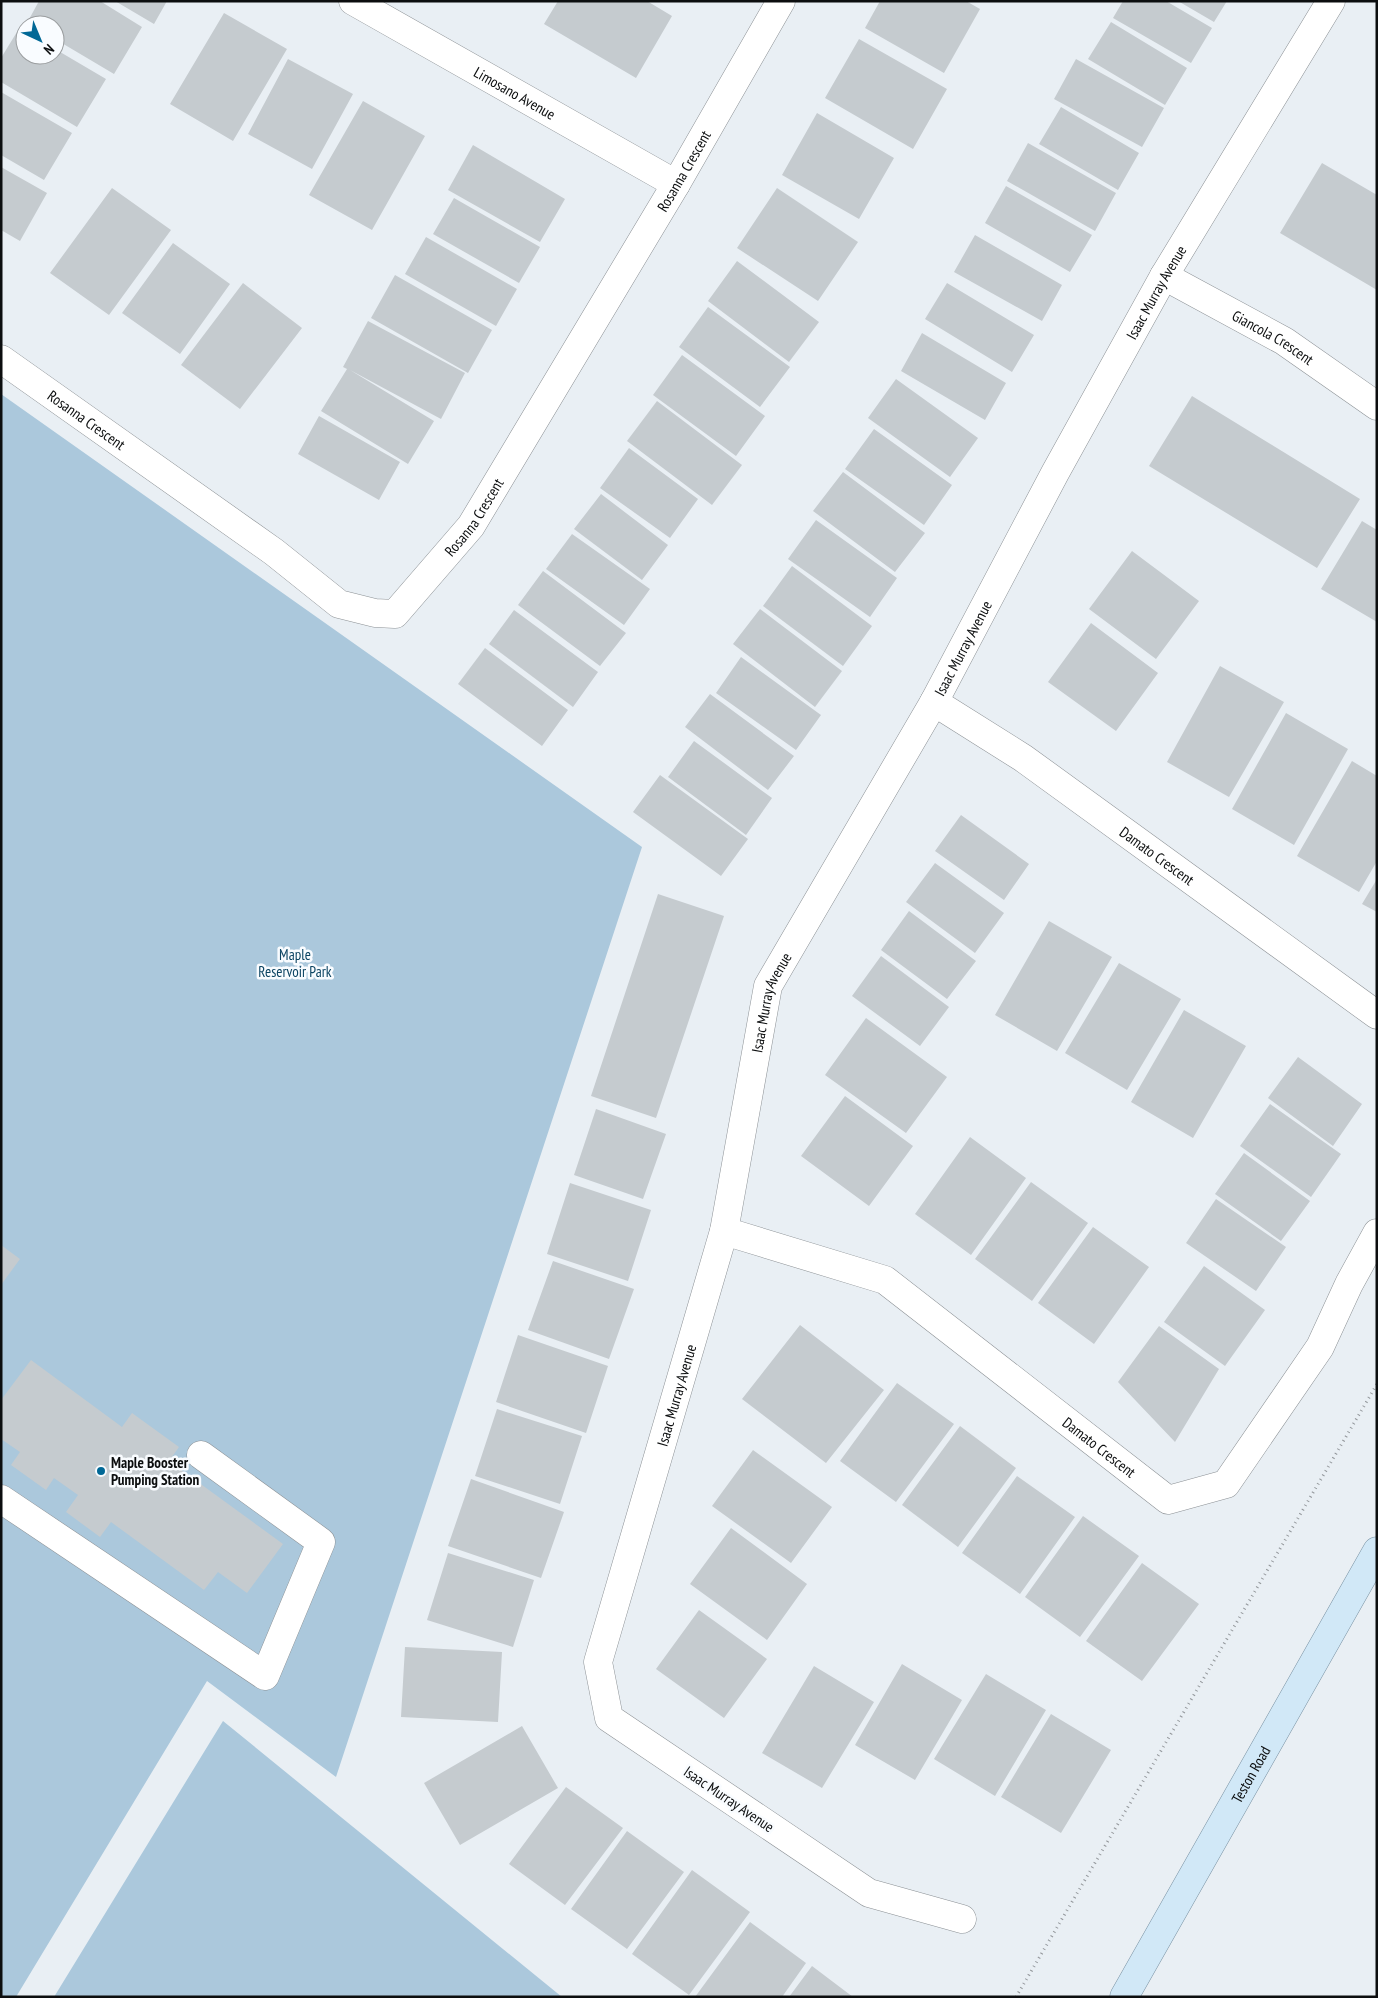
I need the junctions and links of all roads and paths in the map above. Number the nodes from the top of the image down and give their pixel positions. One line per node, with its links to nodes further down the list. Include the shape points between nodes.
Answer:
1 (353, 1): 4 (street, Limosano Avenue)
2 (781, 1): 4 (street, Rosanna Crescent)
3 (1331, 1): 5 (street, Isaac Murray Avenue)
4 (676, 184): 6 (street, Rosanna Crescent, via 471,526 395,614 375,613 339,604 274,552)
5 (1164, 276): 7 (street, Giancola Crescent, via 1284,341); 8 (street, Isaac Murray Avenue)
6 (1, 359)
7 (1377, 406)
8 (934, 702): 9 (street, Damato Crescent, via 1023,758); 10 (street, Isaac Murray Avenue, via 768,986)
9 (1377, 1015)
10 (724, 1231): 11 (street, Damato Crescent, via 885,1280 1168,1500 1226,1484 1320,1347 1348,1284); 16 (street, Isaac Murray Avenue, via 598,1662 609,1718 869,1893)
11 (1377, 1233)
12 (1377, 1384): 17 (path)
13 (201, 1454): 14 (street, via 321,1542 265,1676)
14 (1, 1499)
15 (1377, 1551): 18 (main road, Teston Road)
16 (962, 1918)
17 (1016, 1997)
18 (1124, 1997)

